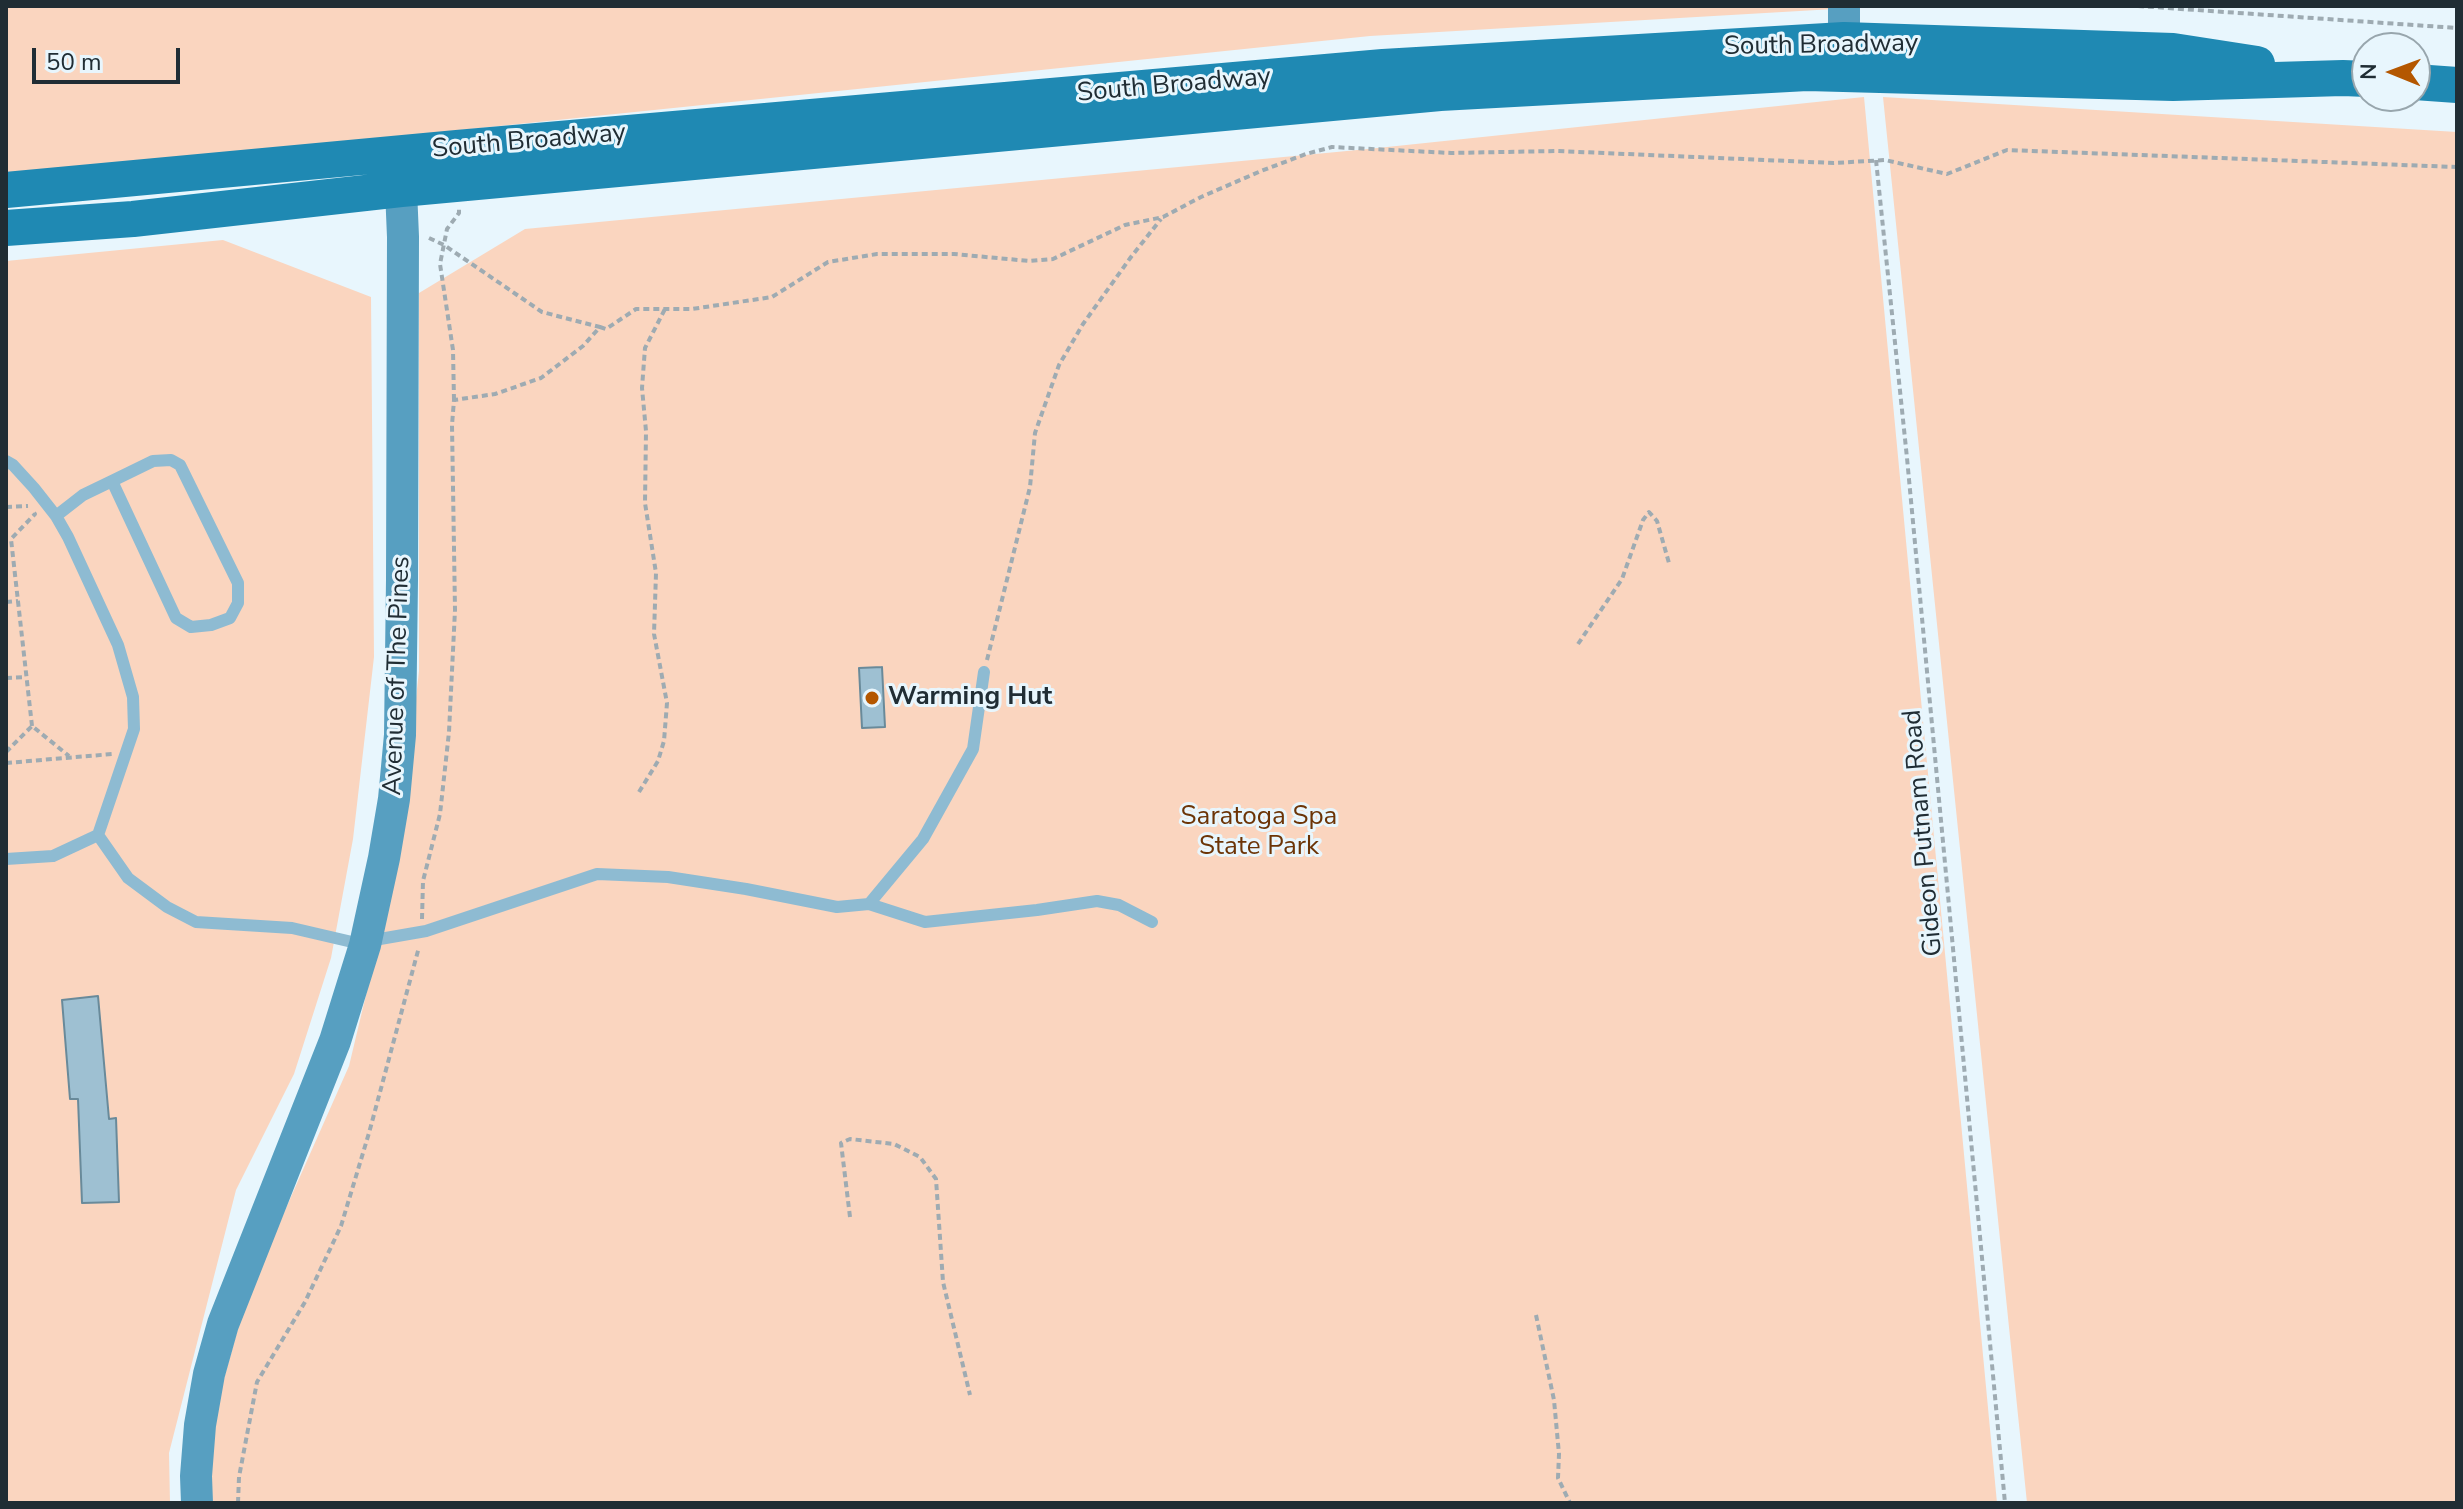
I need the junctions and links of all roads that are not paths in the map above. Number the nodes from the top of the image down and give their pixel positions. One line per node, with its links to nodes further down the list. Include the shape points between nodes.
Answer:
1 (1844, 40): 2 (main road, South Broadway, via 2173,51); 5 (main road, South Broadway, via 1383,67); 6 (main road, South Broadway, via 1807,73 1440,93)
2 (2351, 78)
3 (2431, 83): 4 (main road)
4 (2457, 85)
5 (399, 153): 6 (street, Avenue of The Pines); 7 (main road, South Broadway)
6 (401, 189): 8 (main road, South Broadway); 17 (street, Avenue of The Pines, via 400,735 394,799)
7 (6, 190)
8 (6, 228)
9 (6, 461): 11 (lane)
10 (112, 481): 10 (lane, via 153,461 180,465 238,583 238,603 230,618 191,627 176,618); 11 (lane)
11 (56, 516): 13 (lane, via 118,645 133,697 134,729)
12 (984, 672): 15 (lane, via 973,749 923,839)
13 (98, 835): 14 (lane, via 53,856); 17 (lane, via 128,878 196,922 292,928)
14 (6, 859)
15 (869, 904): 16 (lane, via 925,922 1097,901 1119,905); 17 (lane, via 837,907 668,877 597,874 422,932)
16 (1152, 922)
17 (365, 945): 18 (street, Avenue of The Pines, via 335,1041 223,1324 200,1425)
18 (197, 1503)

